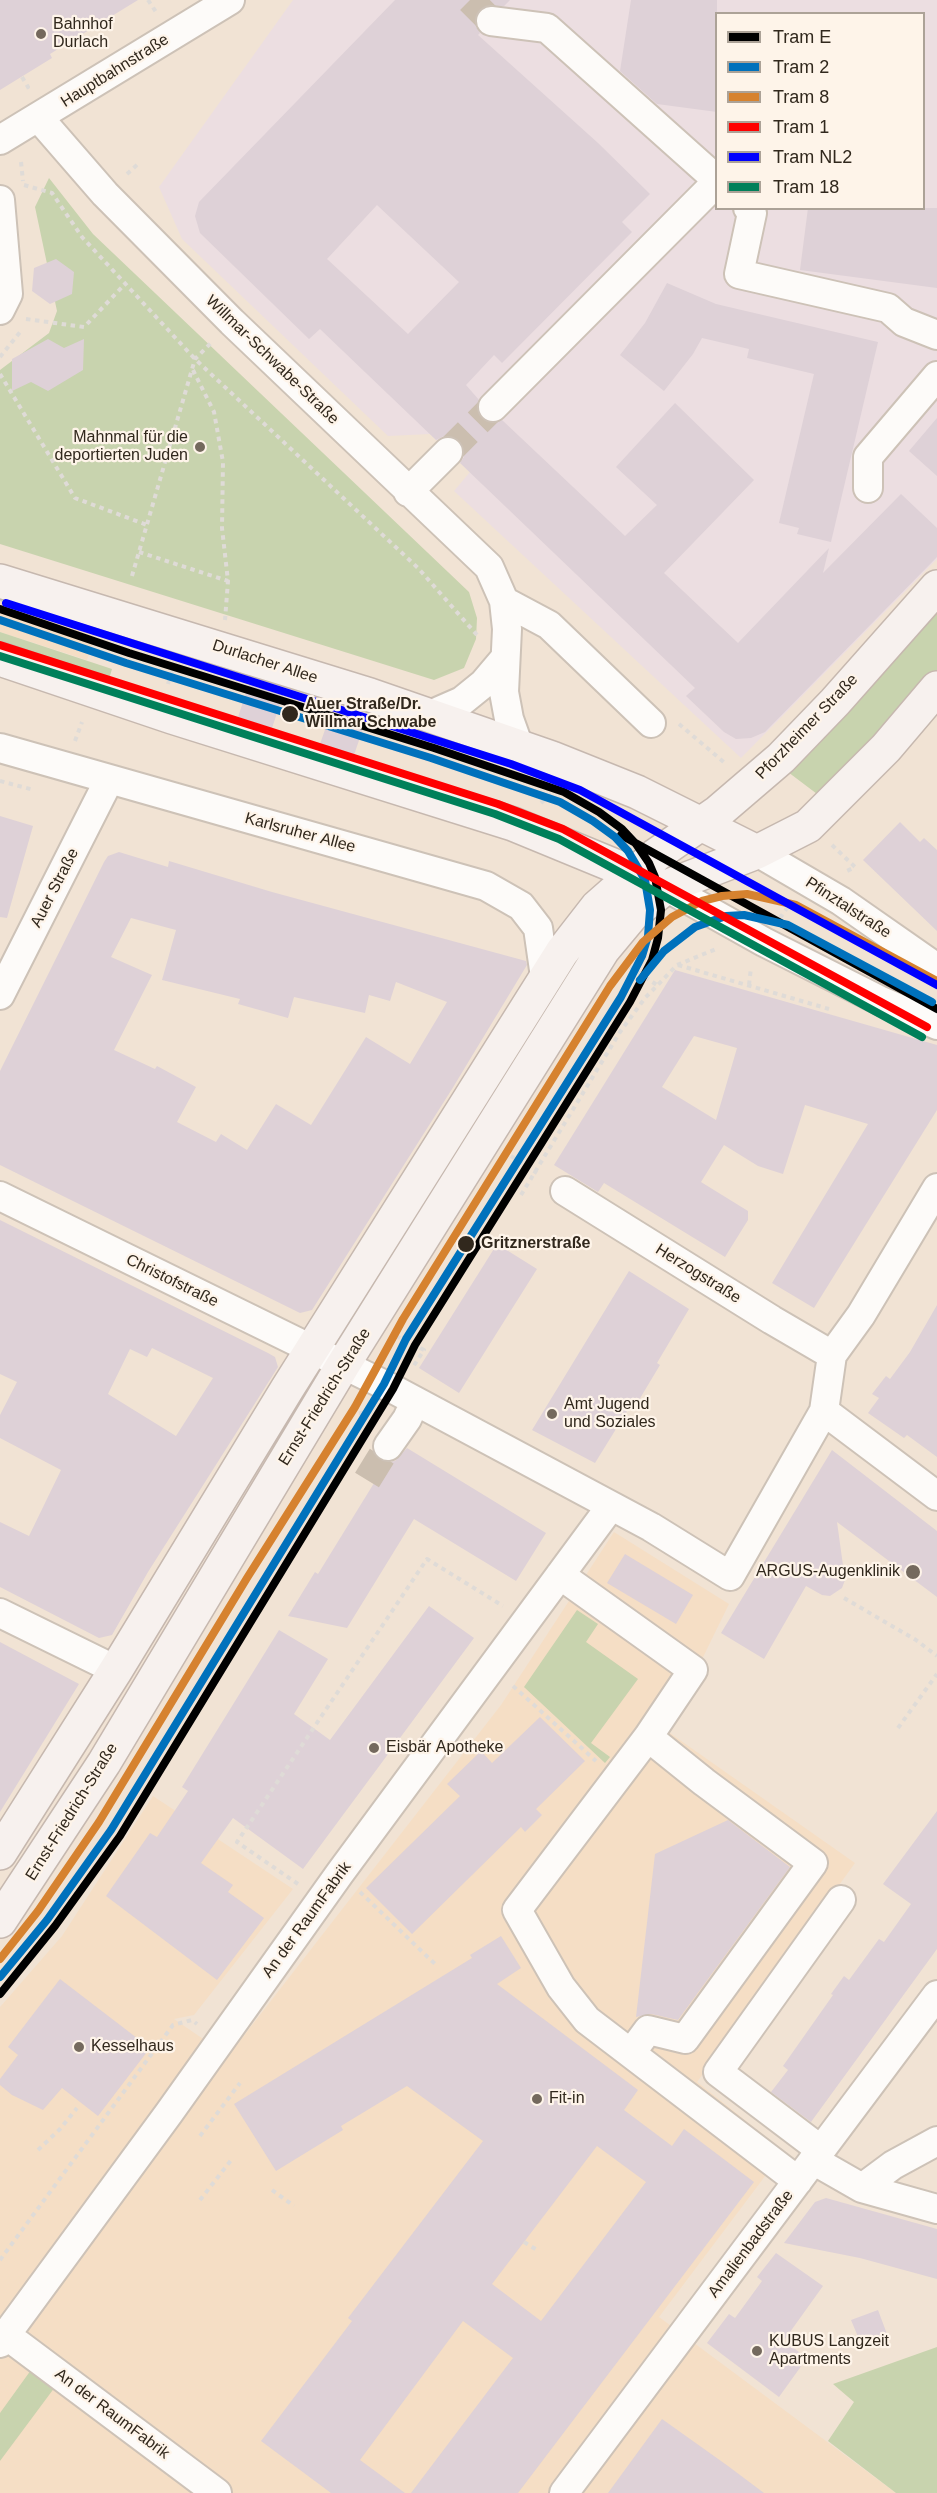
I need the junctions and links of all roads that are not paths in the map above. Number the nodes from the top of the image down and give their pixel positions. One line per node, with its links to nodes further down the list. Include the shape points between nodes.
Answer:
1 (230, 0): 3 (street, Hauptbahnstraße)
2 (491, 21): 5 (street, via 547,28)
3 (39, 118): 4 (street, Hauptbahnstraße); 15 (street, Willmar-Schwabe-Straße, via 105,194)
4 (0, 140)
5 (715, 179)
6 (715, 183): 12 (street)
7 (0, 200): 9 (street)
8 (750, 210): 10 (street, via 739,274 888,308 904,322)
9 (13, 314)
10 (937, 334)
11 (937, 376): 14 (street, via 868,457)
12 (493, 407)
13 (448, 452): 15 (street)
14 (868, 488)
15 (408, 492): 18 (street, Willmar-Schwabe-Straße, via 489,567)
16 (0, 581): 22 (main road, Durlacher Allee)
17 (937, 587): 27 (main road, Pforzheimer Straße, via 781,758)
18 (504, 601): 19 (street, Willmar-Schwabe-Straße); 23 (street, via 549,625)
19 (505, 658): 22 (street, via 462,701); 24 (street, Willmar-Schwabe-Straße, via 504,692)
20 (0, 659): 29 (main road, via 513,824)
21 (937, 688): 28 (main road, via 886,748 808,826)
22 (430, 715): 24 (main road, Durlacher Allee)
23 (651, 723)
24 (519, 747): 27 (main road, Durlacher Allee, via 594,774)
25 (0, 748): 26 (street, Karlsruher Allee)
26 (109, 780): 32 (street, Karlsruher Allee, via 486,886 521,906 538,928); 33 (street, Auer Straße)
27 (702, 823): 28 (main road, Durlacher Allee); 29 (main road, Pforzheimer Straße)
28 (757, 852): 30 (main road); 31 (street, Pfinztalstraße, via 842,901)
29 (636, 875): 30 (main road); 32 (main road, via 597,907)
30 (666, 887): 34 (street, via 764,942); 40 (main road, Ernst-Friedrich-Straße, via 633,914 603,950)
31 (937, 968)
32 (545, 977): 38 (main road)
33 (0, 995)
34 (937, 1025)
35 (937, 1188): 39 (street, via 861,1315)
36 (565, 1191): 39 (street, Herzogstraße)
37 (0, 1196): 38 (street, Christofstraße)
38 (312, 1350): 40 (street, Christofstraße); 48 (main road)
39 (832, 1355): 42 (street)
40 (344, 1365): 41 (street); 52 (main road, Ernst-Friedrich-Straße, via 104,1763)
41 (415, 1402): 43 (street); 45 (street)
42 (825, 1411): 44 (street); 45 (street, via 730,1576)
43 (388, 1446)
44 (937, 1496)
45 (611, 1506): 46 (street, An der RaumFabrik)
46 (560, 1575): 49 (street, via 693,1670); 59 (street, An der RaumFabrik)
47 (0, 1613): 48 (street)
48 (116, 1670): 50 (main road)
49 (648, 1737): 54 (street, via 517,1910 561,1987 587,2020); 54 (street, via 813,1863 685,2039 648,2030)
50 (0, 1853)
51 (841, 1900): 56 (street, via 718,2072)
52 (5, 1904)
53 (937, 1995): 56 (street, Amalienbadstraße)
54 (631, 2053): 56 (street)
55 (937, 2141): 57 (street, via 893,2165)
56 (811, 2164): 57 (street); 61 (street, Amalienbadstraße)
57 (862, 2188): 58 (street)
58 (937, 2209)
59 (3, 2339): 60 (street, An der RaumFabrik)
60 (217, 2493)
61 (564, 2493)

